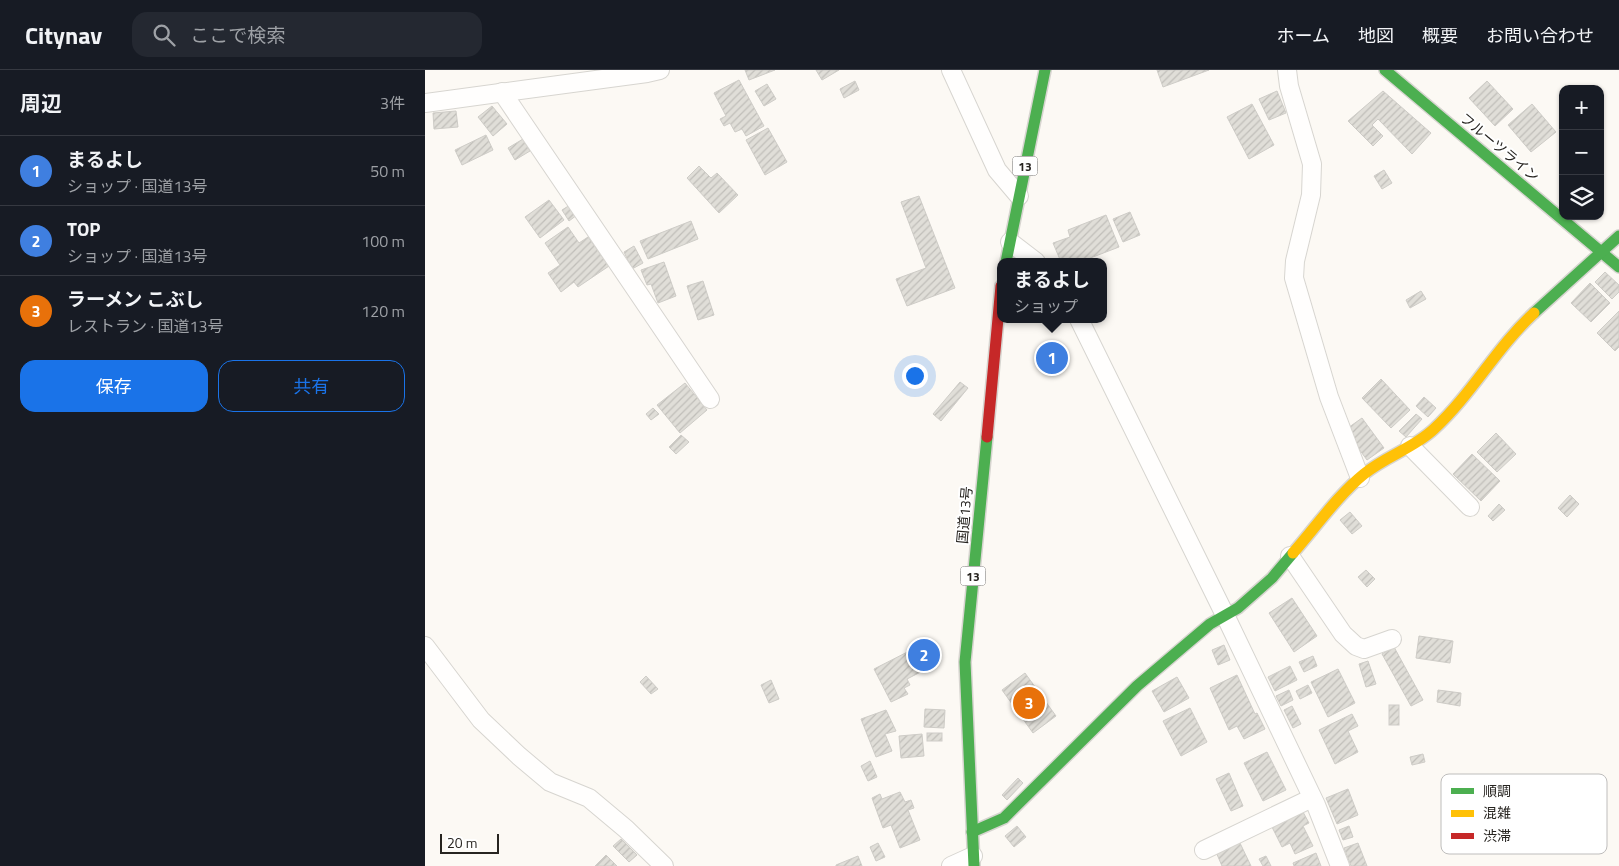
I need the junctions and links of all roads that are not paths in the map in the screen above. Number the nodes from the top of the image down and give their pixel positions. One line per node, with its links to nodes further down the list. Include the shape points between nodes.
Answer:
1 (660, 70): 6 (street)
2 (951, 70): 8 (street, via 997,170)
3 (1045, 70): 8 (main road, 13)
4 (1287, 70): 19 (street, via 1312,164 1311,195 1294,278 1329,396)
5 (1385, 70): 11 (main road, フルーツライン)
6 (502, 92): 7 (street); 17 (street)
7 (425, 103)
8 (1019, 196): 10 (main road, 13)
9 (1619, 236): 11 (main road)
10 (1010, 242): 12 (main road, 13); 13 (street)
11 (1601, 252): 14 (main road, フルーツライン); 18 (main road, via 1523,323 1441,422)
12 (1007, 258)
13 (1031, 258)
14 (1619, 267)
15 (997, 323): 26 (main road, 国道13号 / 13, via 965,662)
16 (1081, 323): 22 (street)
17 (710, 399)
18 (1410, 446): 19 (main road); 20 (street)
19 (1360, 478): 21 (main road)
20 (1470, 507)
21 (1290, 556): 22 (main road, via 1272,578); 23 (street, via 1343,634 1356,646 1364,649)
22 (1225, 615): 25 (street); 26 (main road, via 1137,686 1005,818)
23 (1392, 639)
24 (425, 646): 29 (street, via 481,720 519,756 550,782 589,798)
25 (1312, 798): 27 (street); 31 (street)
26 (972, 832): 28 (main road, 国道13号 / 13)
27 (1204, 850)
28 (974, 861): 30 (street)
29 (664, 866)
30 (951, 866)
31 (1340, 866)

